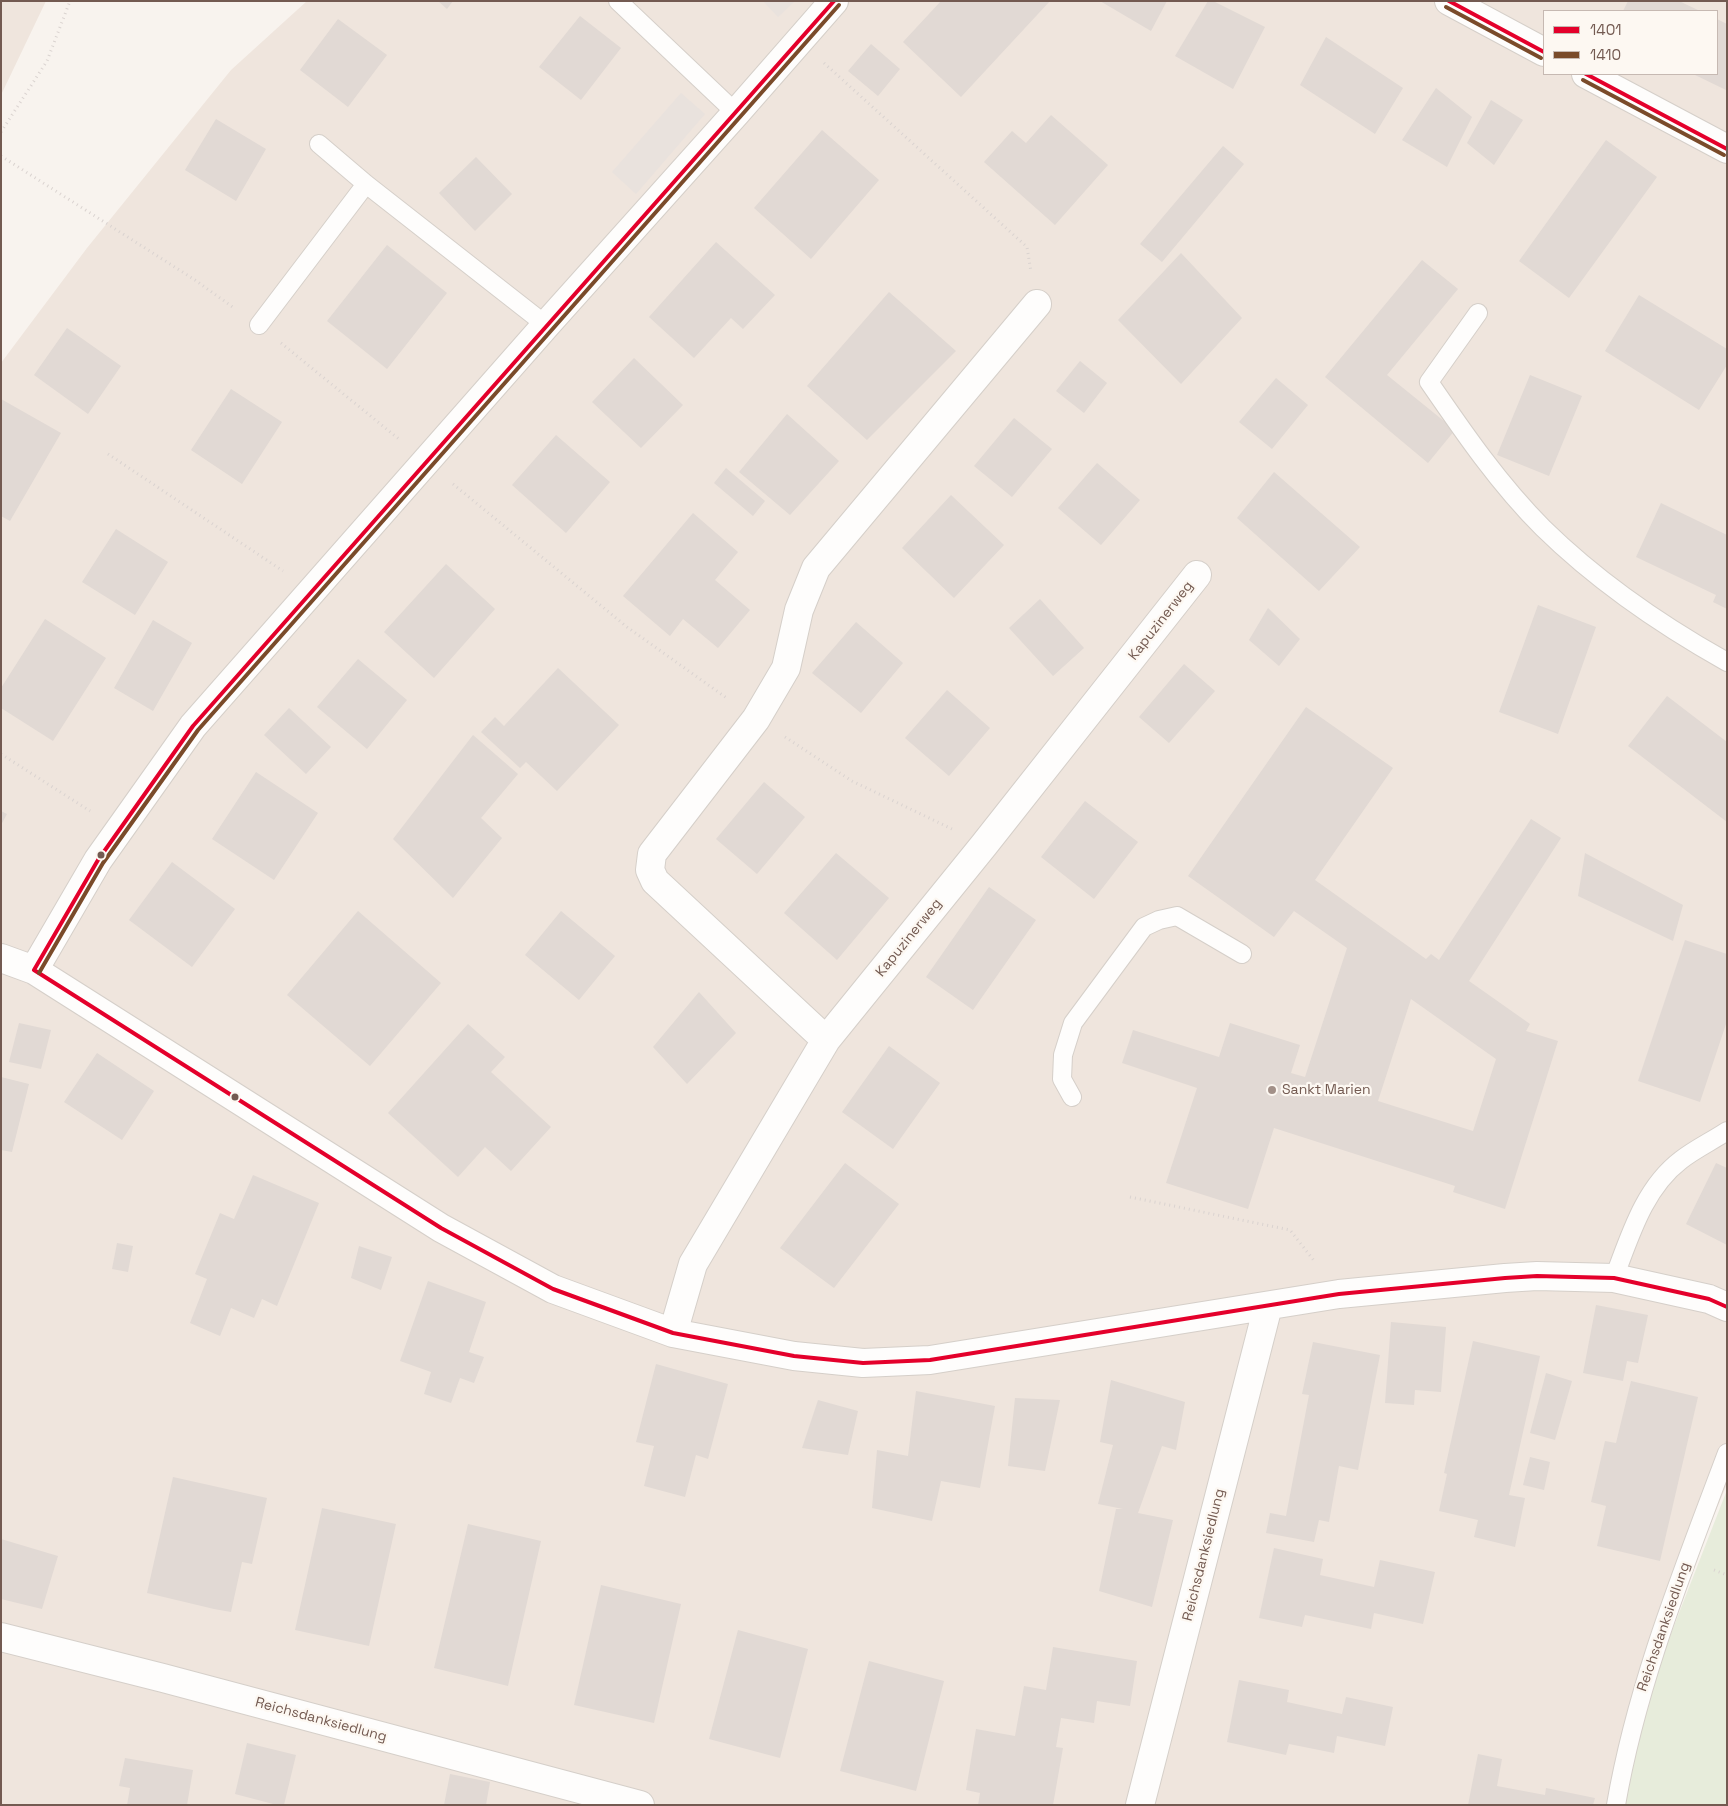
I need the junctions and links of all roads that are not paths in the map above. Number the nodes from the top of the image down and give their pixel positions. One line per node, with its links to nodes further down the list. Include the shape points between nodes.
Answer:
1 (618, 1): 6 (lane)
2 (834, 1): 6 (street)
3 (1449, 1): 4 (street)
4 (1543, 51)
5 (1588, 75): 8 (street)
6 (736, 113): 13 (street)
7 (319, 144): 9 (lane)
8 (1727, 149)
9 (366, 184): 12 (lane); 13 (lane)
10 (1036, 304): 19 (street, via 816,568 799,610 786,668 756,719 652,854 650,870 656,881)
11 (1478, 313): 15 (lane, via 1429,382 1478,453 1543,528 1612,588)
12 (259, 325)
13 (546, 325): 18 (street, via 194,726 98,860)
14 (1197, 575): 19 (street, Kapuzinerweg)
15 (1727, 662)
16 (1242, 954): 20 (lane, via 1177,916 1144,927 1074,1024 1063,1055 1062,1079)
17 (1, 958): 18 (street)
18 (34, 970): 25 (street, via 441,1228 553,1289)
19 (826, 1040): 25 (street, Kapuzinerweg, via 693,1264)
20 (1072, 1097)
21 (1727, 1131): 22 (lane, via 1681,1160 1656,1186 1636,1220)
22 (1614, 1278): 23 (street, via 1537,1276 1339,1294); 24 (street, via 1709,1299)
23 (1268, 1306): 25 (street, via 930,1360 873,1363 794,1356); 29 (street, Reichsdanksiedlung)
24 (1727, 1307)
25 (673, 1333)
26 (1727, 1453): 30 (lane, Reichsdanksiedlung, via 1639,1697)
27 (1, 1637): 28 (street, Reichsdanksiedlung)
28 (640, 1805)
29 (1140, 1805)
30 (1616, 1805)

